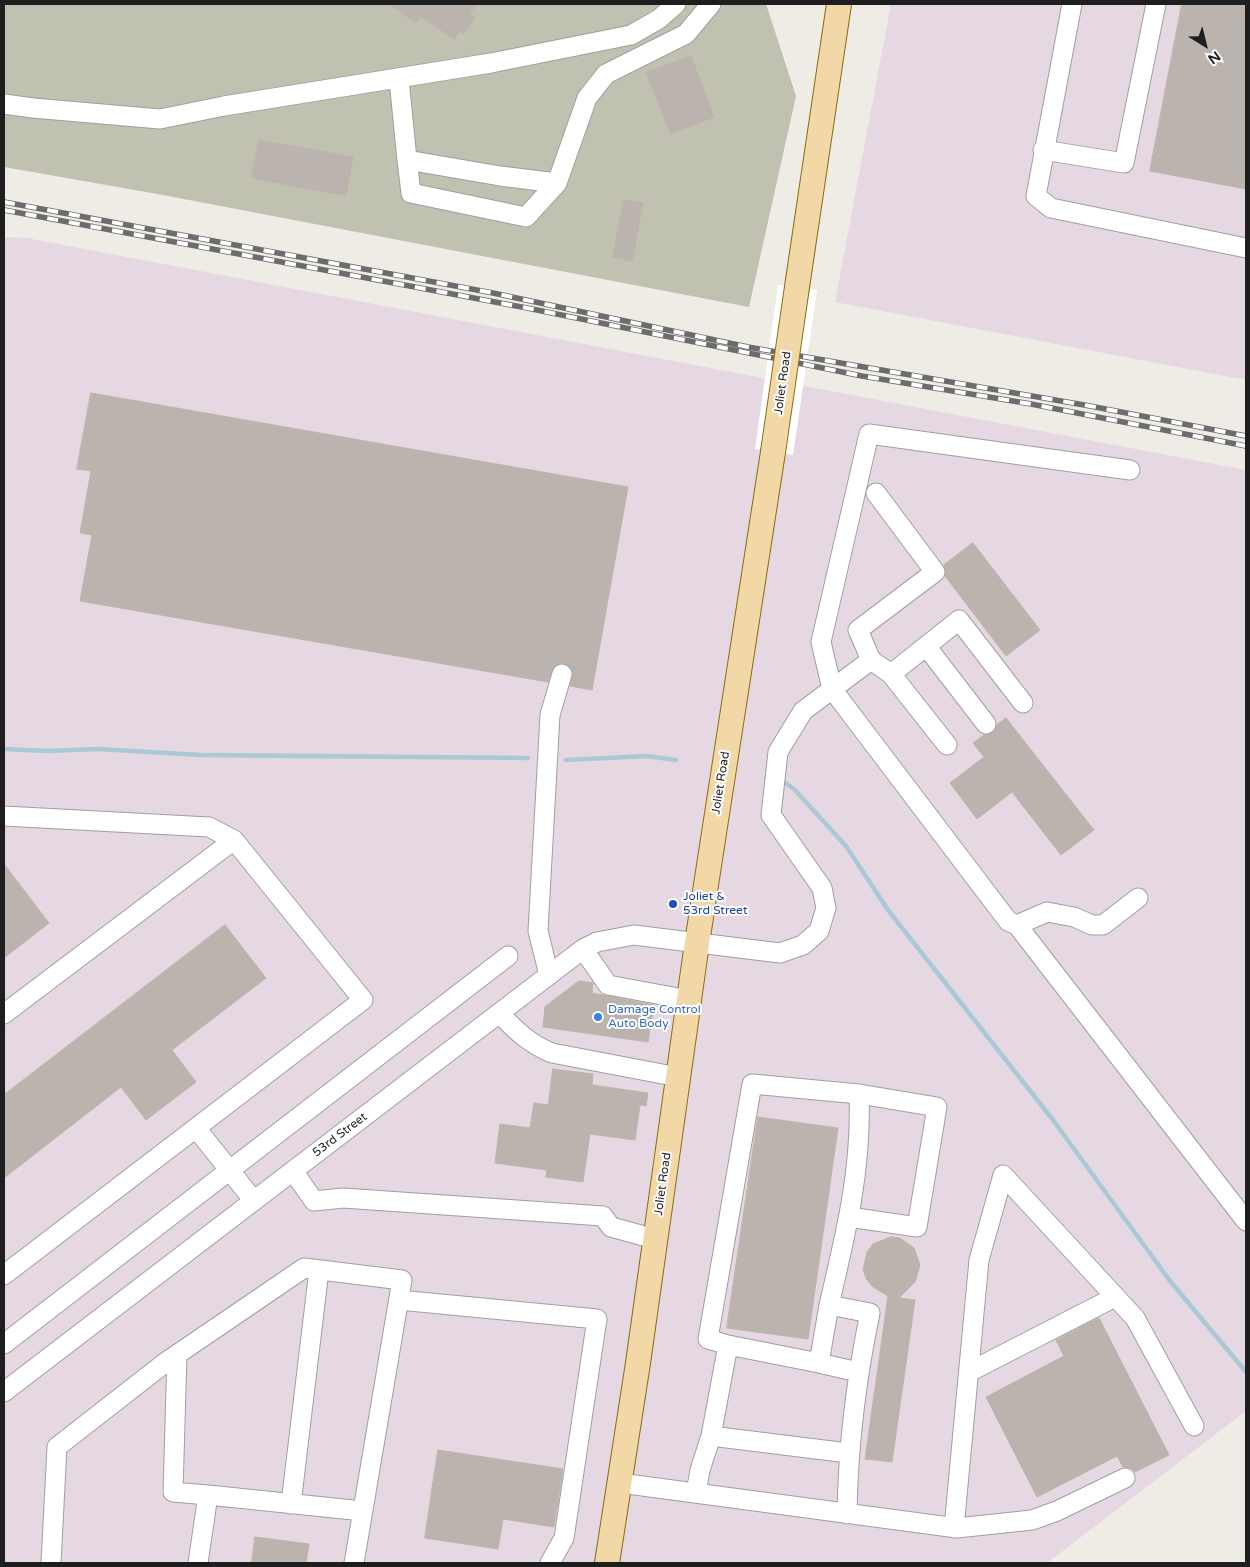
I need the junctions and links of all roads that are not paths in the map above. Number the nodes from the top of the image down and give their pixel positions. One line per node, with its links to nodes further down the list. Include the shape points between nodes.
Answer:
1 (676, 4): 6 (street, via 659,19 631,35)
2 (710, 4): 10 (street, via 686,34 606,74 587,98)
3 (839, 4): 26 (main road, Joliet Road, bridge)
4 (1072, 4): 8 (street)
5 (1156, 4): 8 (street, via 1124,163)
6 (399, 79): 7 (street, via 160,119); 9 (street)
7 (4, 104)
8 (1043, 150): 11 (street, via 1036,196 1051,208)
9 (407, 160): 10 (street); 10 (street, via 411,193 526,217)
10 (557, 182)
11 (1246, 248)
12 (1130, 470): 18 (street, via 869,434 821,642)
13 (876, 493): 15 (street, via 935,572 858,630)
14 (926, 646): 17 (street); 19 (street, via 959,620); 20 (street)
15 (871, 660): 17 (street); 18 (street, 53rd Street)
16 (562, 674): 29 (street, via 550,715 538,931)
17 (891, 674): 21 (street)
18 (832, 689): 25 (street, via 1008,921); 26 (street, 53rd Street, via 803,711 778,752 771,815 822,888 826,908 819,931 804,945 780,953)
19 (1023, 703)
20 (986, 724)
21 (947, 746)
22 (4, 816): 23 (street, via 208,827)
23 (234, 840): 32 (street); 35 (street, via 363,1000)
24 (1138, 898): 25 (street, via 1103,925 1047,912)
25 (1017, 925): 40 (street)
26 (697, 943): 27 (street, 53rd Street, via 634,935 597,942); 30 (main road, Joliet Road)
27 (583, 950): 29 (street, 53rd Street); 30 (street, via 608,985)
28 (508, 956): 36 (street)
29 (549, 975): 31 (street, 53rd Street)
30 (689, 1000): 33 (main road, Joliet Road)
31 (499, 1013): 33 (street, via 523,1038 552,1053); 37 (street, 53rd Street)
32 (4, 1014)
33 (678, 1077): 41 (main road, Joliet Road)
34 (859, 1094): 39 (street, via 857,1171); 39 (street, via 937,1107 917,1226); 48 (street, via 752,1084 708,1339)
35 (196, 1128): 36 (street); 43 (street)
36 (230, 1171): 38 (street); 47 (street)
37 (293, 1171): 38 (street, 53rd Street); 41 (street, via 314,1201 344,1198 603,1216 611,1227)
38 (254, 1201): 53 (street, 53rd Street)
39 (849, 1217): 46 (street)
40 (1246, 1221)
41 (654, 1239): 58 (main road, Joliet Road)
42 (319, 1270): 45 (street, via 402,1280); 49 (street, via 304,1268); 61 (street)
43 (4, 1275)
44 (1115, 1297): 52 (street); 52 (street, via 1003,1175 979,1260); 54 (street, via 1134,1318)
45 (399, 1300): 62 (street); 69 (street, via 597,1319 564,1538)
46 (829, 1305): 50 (street); 51 (street, via 870,1313)
47 (4, 1344)
48 (728, 1345): 50 (street); 55 (street)
49 (177, 1355): 60 (street, via 172,1492); 65 (street, via 57,1447)
50 (819, 1363): 51 (street)
51 (858, 1372): 56 (street)
52 (969, 1372): 64 (street)
53 (4, 1392)
54 (1194, 1426)
55 (711, 1436): 56 (street); 59 (street)
56 (848, 1453): 63 (street)
57 (1125, 1478): 64 (street, via 1032,1520)
58 (620, 1483): 59 (street); 70 (main road, Joliet Road)
59 (696, 1493): 63 (street)
60 (208, 1494): 61 (street); 66 (street)
61 (291, 1504): 62 (street)
62 (363, 1512): 67 (street)
63 (847, 1514): 64 (street)
64 (954, 1528)
65 (51, 1563)
66 (198, 1563)
67 (354, 1563): 68 (street)
68 (360, 1563)
69 (550, 1563)
70 (607, 1563)

